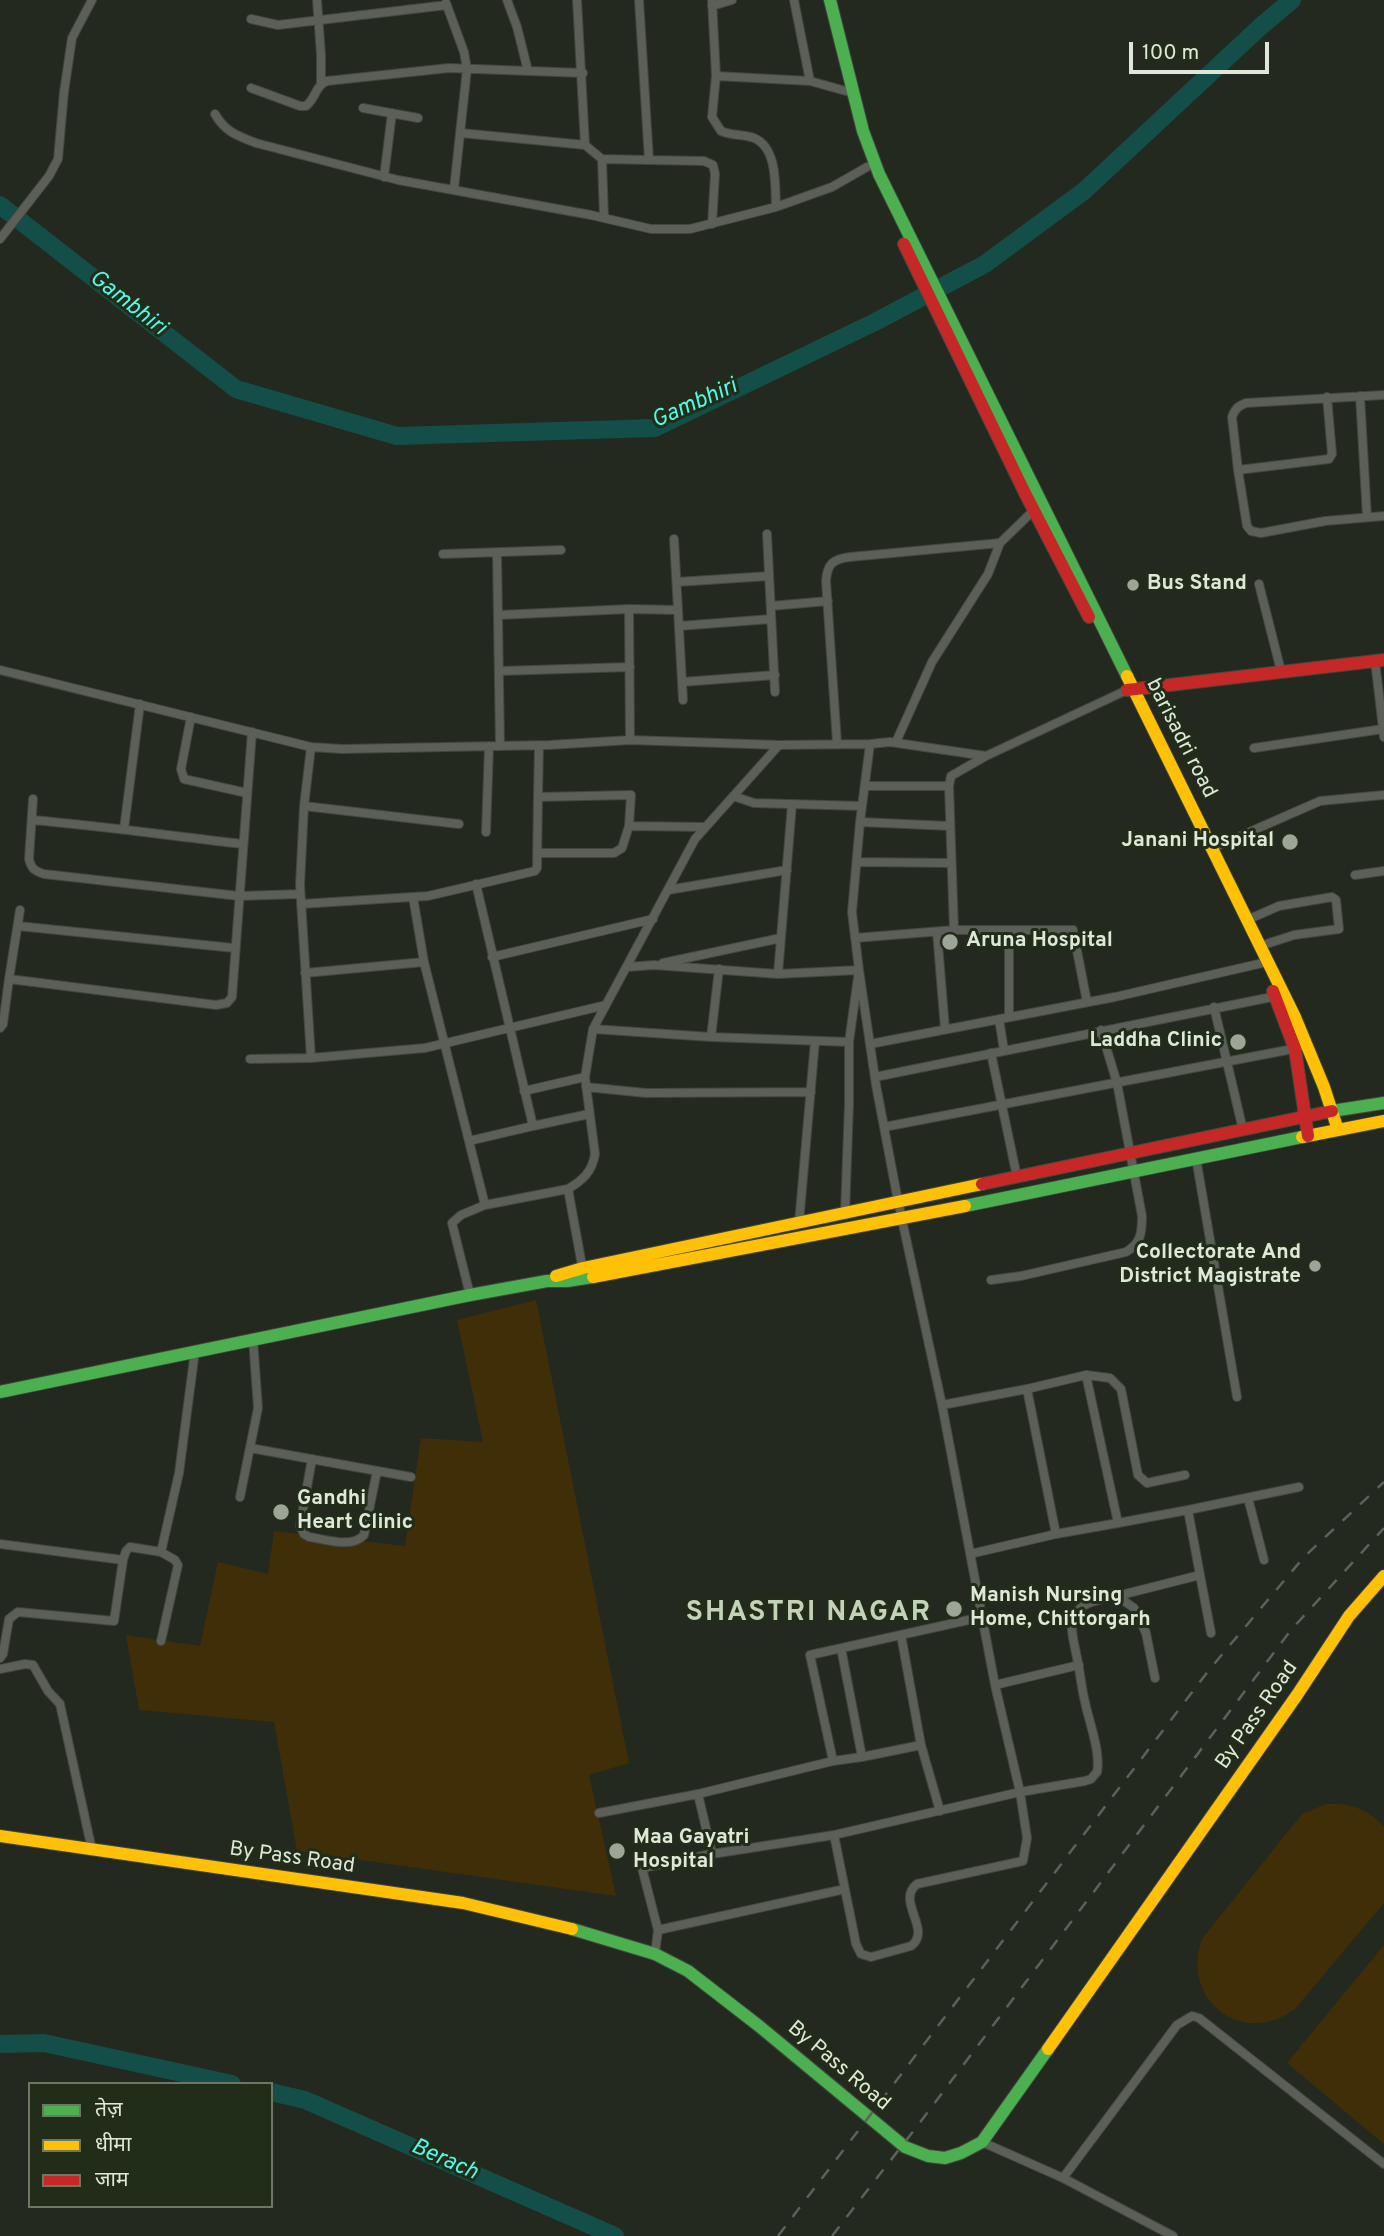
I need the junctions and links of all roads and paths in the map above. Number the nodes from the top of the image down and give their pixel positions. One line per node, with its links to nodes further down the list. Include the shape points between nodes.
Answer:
1 (92, 0): 36 (street, via 72,38 58,159)
2 (317, 0): 12 (street)
3 (507, 0): 14 (street)
4 (577, 0): 15 (street)
5 (639, 0): 29 (street)
6 (732, 0): 10 (street)
7 (794, 0): 17 (street)
8 (830, 0): 20 (main road)
9 (446, 2): 12 (street); 13 (street)
10 (712, 3): 16 (street)
11 (251, 19): 12 (street, via 278,25)
12 (318, 21): 18 (street)
13 (467, 69): 14 (street); 18 (street); 26 (street)
14 (528, 71): 15 (street)
15 (583, 73): 27 (street)
16 (716, 76): 17 (street); 33 (street, via 715,124 728,134 755,138 767,150)
17 (810, 81): 20 (street)
18 (321, 84): 19 (street, via 306,106)
19 (251, 88)
20 (853, 93): 25 (main road)
21 (363, 108): 22 (street)
22 (392, 113): 24 (street); 31 (street)
23 (215, 114): 31 (street, via 226,129 245,139)
24 (418, 118)
25 (863, 131): 30 (main road, via 860,142); 41 (main road, via 878,174)
26 (461, 133): 27 (street); 32 (street)
27 (585, 145): 28 (street)
28 (602, 159): 29 (street); 34 (street)
29 (649, 160): 35 (street, via 713,165)
30 (867, 167): 33 (street, via 832,187); 41 (main road)
31 (384, 177): 32 (street)
32 (454, 189): 34 (street)
33 (776, 207): 35 (street)
34 (604, 218): 35 (street, via 650,229)
35 (712, 224)
36 (0, 239)
37 (1360, 396): 38 (street); 39 (street); 44 (street)
38 (1384, 396)
39 (1327, 397): 40 (street, via 1329,459); 40 (street, via 1240,405 1232,417)
40 (1238, 470): 44 (street, via 1247,526 1255,533)
41 (1028, 488): 42 (main road, barisadri road); 68 (main road, barisadri road)
42 (1034, 510): 47 (street); 68 (main road, barisadri road)
43 (1384, 516): 44 (street)
44 (1367, 517)
45 (767, 534): 51 (street)
46 (674, 539): 52 (street)
47 (1000, 543): 54 (street, via 832,561 826,572); 76 (street, via 984,581 932,662)
48 (561, 550): 50 (street)
49 (443, 554): 50 (street)
50 (497, 554): 58 (street)
51 (769, 576): 52 (street); 55 (street)
52 (677, 582): 57 (street)
53 (1259, 584): 65 (street)
54 (828, 601): 55 (street); 77 (street)
55 (771, 606): 59 (street)
56 (629, 609): 57 (street); 58 (street); 62 (street)
57 (677, 610): 60 (street)
58 (499, 614): 64 (street)
59 (771, 619): 60 (street); 66 (street)
60 (679, 626): 67 (street)
61 (1380, 660): 65 (main road); 74 (street)
62 (629, 667): 64 (street); 75 (street)
63 (0, 670): 71 (street)
64 (500, 671): 82 (street)
65 (1281, 671): 68 (main road)
66 (775, 675): 67 (street); 69 (street)
67 (681, 682): 70 (street)
68 (1130, 689): 85 (street); 104 (main road, barisadri road)
69 (775, 692)
70 (683, 700)
71 (140, 704): 72 (street); 102 (street)
72 (191, 717): 73 (street); 88 (street, via 181,769 184,779)
73 (252, 732): 83 (street); 88 (street)
74 (1384, 733): 84 (street)
75 (630, 740): 79 (street); 80 (street)
76 (896, 742): 78 (street); 85 (street)
77 (837, 743): 78 (street); 80 (street)
78 (870, 744): 86 (street)
79 (539, 745): 82 (street); 91 (street)
80 (779, 745): 90 (street)
81 (489, 746): 82 (street); 83 (street); 103 (street)
82 (500, 746)
83 (312, 747): 94 (street)
84 (1254, 748)
85 (986, 756): 87 (street, via 951,776)
86 (865, 786): 87 (street); 95 (street)
87 (949, 786): 100 (street)
88 (247, 793): 105 (street)
89 (1384, 795): 104 (street, via 1320,801)
90 (733, 796): 93 (street, via 754,803); 101 (street)
91 (538, 797): 99 (street, via 631,794); 106 (street)
92 (33, 799): 96 (street)
93 (792, 804): 95 (street); 109 (street)
94 (304, 806): 98 (street); 114 (street)
95 (862, 806): 97 (street)
96 (32, 820): 102 (street); 115 (street, via 29,859 35,872)
97 (860, 822): 100 (street); 107 (street)
98 (459, 824)
99 (629, 826): 101 (street); 106 (street, via 622,848 614,853)
100 (950, 826): 108 (street)
101 (705, 827): 113 (street)
102 (124, 829): 105 (street)
103 (486, 832)
104 (1208, 843): 120 (main road, barisadri road); 131 (main road, barisadri road)
105 (243, 844): 115 (street)
106 (538, 853): 112 (street, via 537,871)
107 (858, 862): 108 (street); 126 (street, via 852,912)
108 (951, 863): 122 (street)
109 (787, 870): 113 (street); 125 (street)
110 (1384, 871): 111 (street)
111 (1355, 875)
112 (476, 884): 116 (street); 129 (street)
113 (668, 890): 119 (street)
114 (300, 894): 115 (street); 117 (street)
115 (239, 896): 128 (street)
116 (413, 897): 117 (street); 130 (street)
117 (301, 904): 136 (street)
118 (20, 910): 121 (street)
119 (653, 919): 129 (street); 133 (street)
120 (1247, 920): 127 (main road, barisadri road); 127 (street, via 1279,906 1336,900 1339,929 1294,935)
121 (18, 926): 128 (street); 138 (street)
122 (954, 930): 123 (street); 124 (street)
123 (1009, 930): 140 (street, via 1073,930); 143 (street)
124 (937, 932): 126 (street); 148 (street)
125 (781, 937): 132 (street); 137 (street)
126 (855, 938): 135 (street)
127 (1260, 946): 131 (main road, barisadri road)
128 (234, 948): 138 (street, via 232,997 221,1005)
129 (492, 957): 146 (street)
130 (424, 962): 136 (street); 153 (street)
131 (1264, 963): 139 (main road, barisadri road); 140 (street)
132 (654, 965): 133 (street); 134 (street)
133 (627, 967): 141 (street)
134 (719, 969): 137 (street); 150 (street)
135 (859, 970): 137 (street); 152 (street); 154 (street)
136 (305, 973): 158 (street)
137 (778, 974)
138 (9, 979): 145 (street)
139 (1279, 995): 142 (street); 155 (main road, barisadri road); 155 (main road, barisadri road, via 1288,1027)
140 (1087, 1002): 143 (street)
141 (606, 1005): 146 (street); 147 (street)
142 (1214, 1007): 149 (street); 160 (street)
143 (1009, 1017): 144 (street)
144 (999, 1019): 148 (street); 156 (street)
145 (0, 1028)
146 (509, 1028): 153 (street); 165 (street)
147 (593, 1029): 150 (street); 161 (street)
148 (945, 1029): 154 (street)
149 (1101, 1030): 156 (street); 163 (street)
150 (711, 1037): 151 (street)
151 (815, 1041): 152 (street); 166 (street)
152 (849, 1042): 186 (street)
153 (445, 1044): 158 (street); 178 (street)
154 (870, 1044): 162 (street)
155 (1301, 1048): 160 (street); 169 (main road, barisadri road); 171 (main road)
156 (1004, 1050): 157 (street)
157 (991, 1053): 162 (street); 168 (street)
158 (311, 1058): 159 (street)
159 (250, 1059)
160 (1227, 1062): 163 (street); 175 (street)
161 (585, 1077): 164 (street); 165 (street)
162 (875, 1077): 174 (street)
163 (1117, 1083): 168 (street); 179 (street)
164 (586, 1087): 166 (street, via 646,1093); 170 (street)
165 (524, 1091): 173 (street)
166 (811, 1092): 188 (street)
167 (1384, 1103): 169 (main road)
168 (1003, 1104): 174 (street); 182 (street)
169 (1332, 1111): 171 (main road); 176 (main road, barisadri road)
170 (589, 1114): 173 (street); 183 (street, via 593,1166)
171 (1304, 1118): 175 (main road); 177 (main road)
172 (1384, 1121): 176 (main road)
173 (533, 1126): 178 (street)
174 (884, 1127): 184 (street)
175 (1243, 1130): 179 (main road)
176 (1338, 1130): 177 (main road)
177 (1308, 1136): 180 (main road)
178 (469, 1140): 185 (street)
179 (1130, 1153): 181 (street); 182 (main road)
180 (1195, 1158): 181 (main road); 197 (street)
181 (1133, 1170): 187 (main road); 190 (street, via 1142,1216 1142,1234 1134,1248)
182 (1017, 1177): 184 (main road)
183 (568, 1189): 185 (street); 189 (street)
184 (898, 1201): 186 (main road); 187 (street)
185 (485, 1205): 191 (street, via 452,1223)
186 (845, 1213): 188 (main road)
187 (901, 1219): 189 (main road); 198 (street)
188 (799, 1223): 189 (main road)
189 (583, 1273): 191 (main road)
190 (991, 1280)
191 (470, 1295): 192 (main road)
192 (253, 1339): 193 (main road); 199 (street, via 258,1408)
193 (195, 1351): 196 (main road); 211 (street, via 179,1473)
194 (1086, 1375): 195 (street); 202 (street, via 1110,1378 1121,1389 1141,1480 1147,1483); 208 (street)
195 (1027, 1388): 198 (street); 209 (street)
196 (0, 1392)
197 (1237, 1397)
198 (942, 1405): 212 (street)
199 (250, 1448): 200 (street); 205 (street)
200 (312, 1460): 201 (street); 201 (street, via 300,1526 309,1537 360,1539)
201 (377, 1471): 203 (street)
202 (1185, 1475)
203 (411, 1477)
204 (1299, 1487): 206 (street)
205 (240, 1497)
206 (1248, 1498): 207 (street); 214 (street)
207 (1188, 1510): 208 (street); 215 (street)
208 (1118, 1523): 209 (street)
209 (1056, 1534): 212 (street)
210 (0, 1544): 213 (street)
211 (161, 1552): 213 (street, via 130,1547); 221 (street, via 178,1565)
212 (970, 1554): 218 (street)
213 (123, 1560): 223 (street, via 114,1621 18,1612 9,1619)
214 (1264, 1560)
215 (1200, 1575): 217 (street); 219 (street)
216 (1384, 1576): 242 (main road, By Pass Road, via 1349,1616)
217 (1117, 1596): 224 (street, via 1085,1605 1075,1613 1073,1634); 226 (street, via 1134,1608 1146,1633)
218 (982, 1617): 220 (street); 227 (street)
219 (1211, 1633)
220 (901, 1635): 222 (street); 228 (street)
221 (161, 1641)
222 (841, 1648): 229 (street); 230 (street, via 810,1655)
223 (0, 1658)
224 (1079, 1665): 227 (street); 231 (street, via 1097,1772 1085,1781)
225 (0, 1669): 237 (street, via 33,1665 60,1704)
226 (1156, 1678)
227 (995, 1685): 231 (street)
228 (922, 1745): 229 (street); 233 (street)
229 (862, 1758): 230 (street)
230 (833, 1761): 232 (street)
231 (1020, 1792): 233 (street); 239 (street, via 1027,1838 1023,1861 914,1887 909,1898 919,1937 911,1946 871,1957 861,1954)
232 (698, 1794): 234 (street); 238 (street)
233 (940, 1811): 235 (street)
234 (599, 1813)
235 (834, 1835): 238 (street); 239 (street)
236 (0, 1836): 237 (main road, By Pass Road)
237 (92, 1850): 241 (main road, By Pass Road, via 463,1903)
238 (712, 1854): 240 (street, via 642,1868)
239 (845, 1889): 240 (street)
240 (658, 1930): 241 (street)
241 (649, 1952): 242 (main road, By Pass Road, via 688,1971 905,2147 953,2159)
242 (982, 2142): 244 (street)
243 (1384, 2164): 244 (street, via 1192,2017 1177,2025)
244 (1063, 2178): 245 (street)
245 (1172, 2236)

